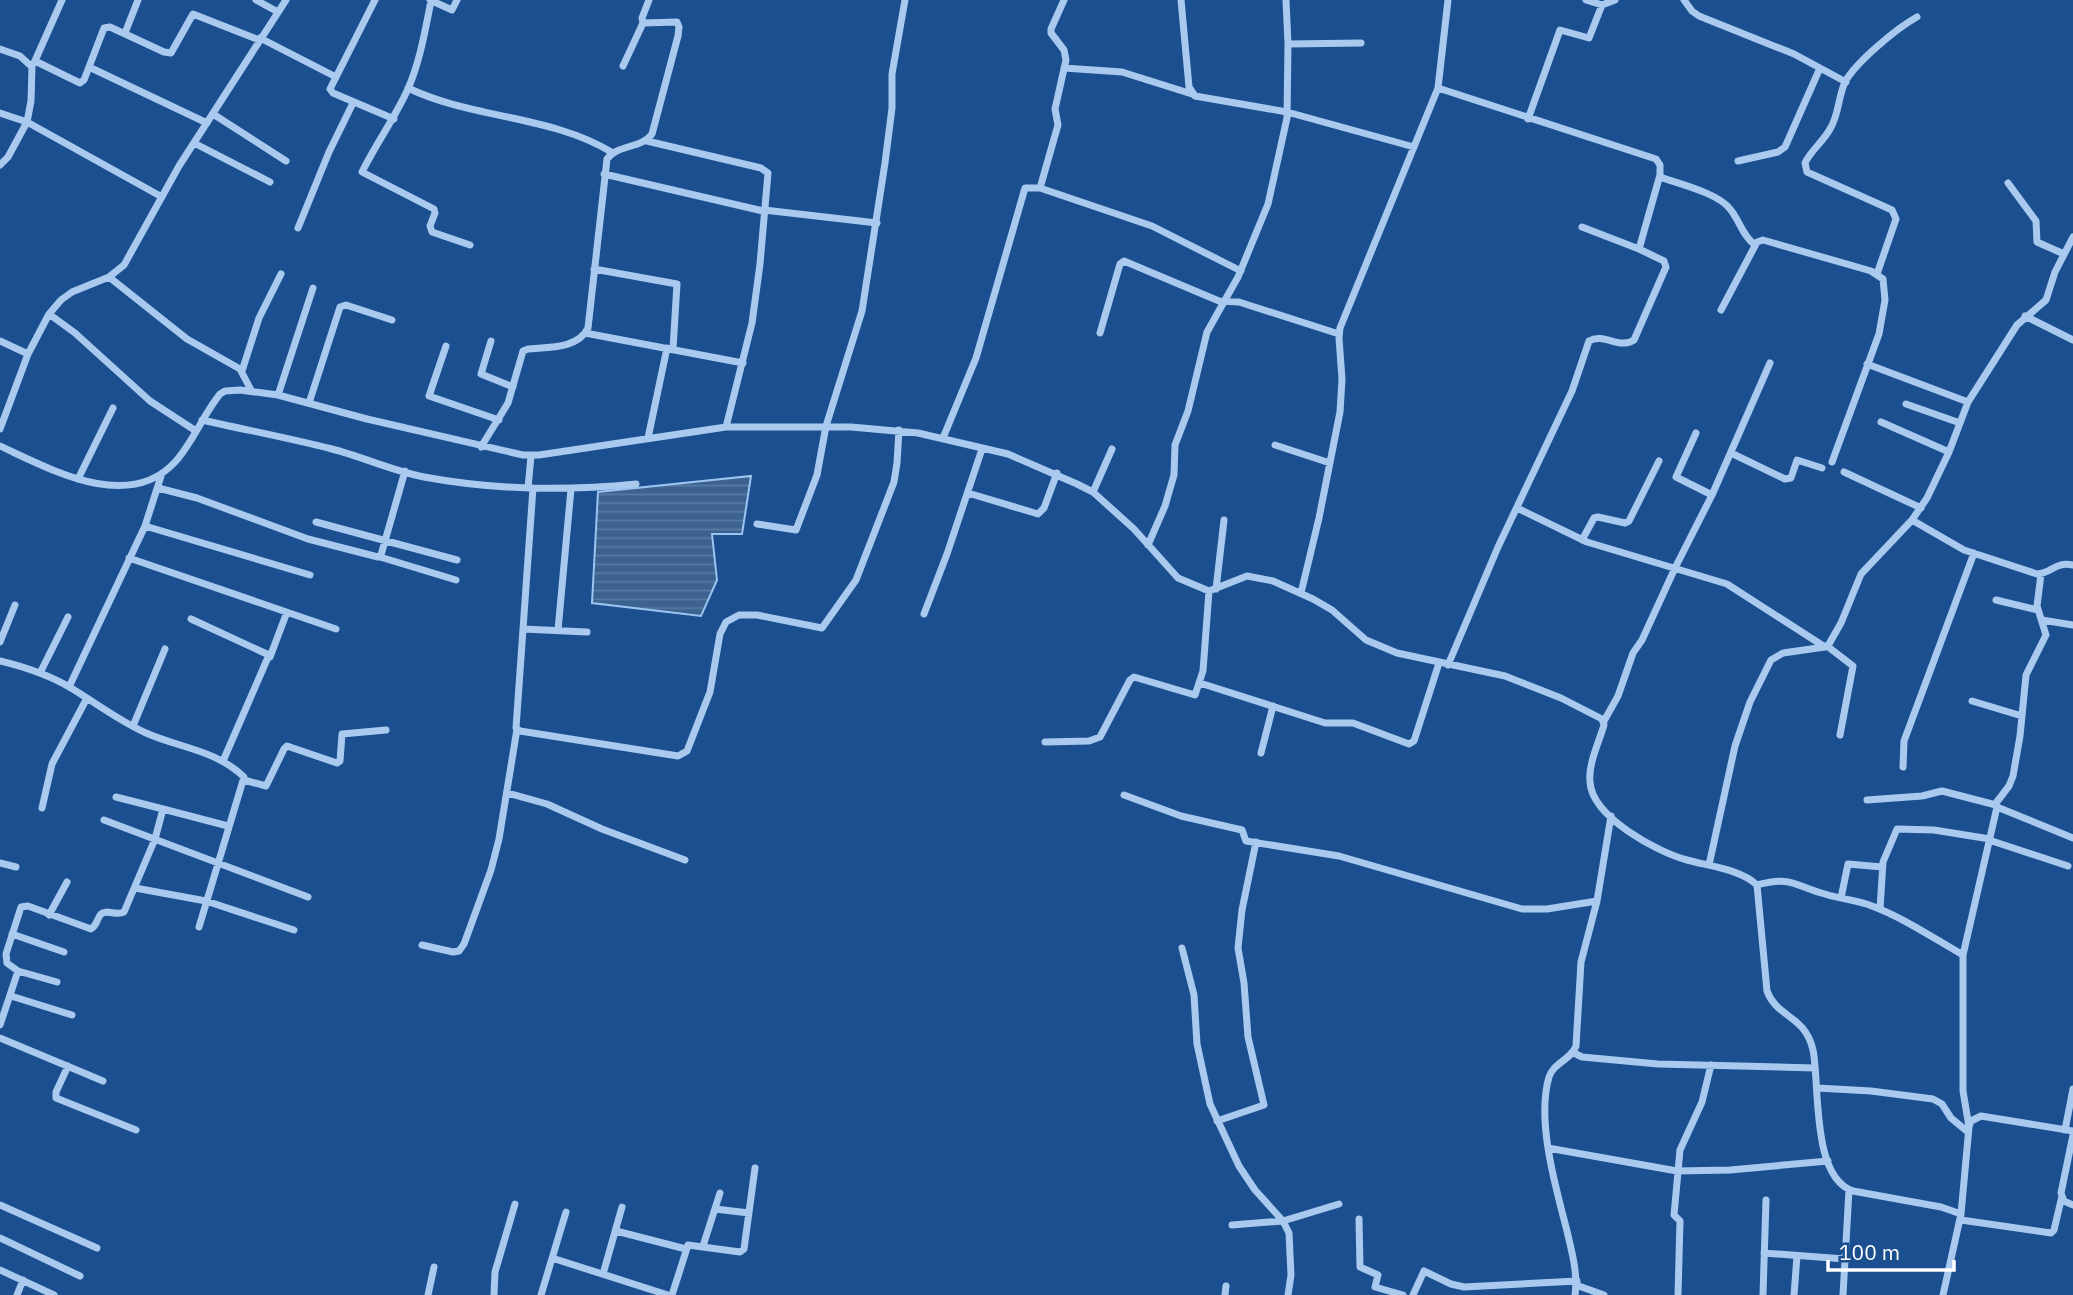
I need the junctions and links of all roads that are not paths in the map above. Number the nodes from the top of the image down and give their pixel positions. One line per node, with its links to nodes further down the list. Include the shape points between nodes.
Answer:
1 (62, 0): 26 (street)
2 (138, 0): 21 (street)
3 (256, 0): 18 (street)
4 (286, 0): 18 (street)
5 (375, 0): 31 (street)
6 (431, 0): 7 (street, via 452,10); 33 (street)
7 (457, 0)
8 (649, 0): 20 (street)
9 (905, 0): 58 (street, via 892,70 892,108)
10 (1064, 0): 29 (street, via 1051,33 1066,55)
11 (1181, 0): 35 (street)
12 (1286, 0): 24 (street)
13 (1448, 0): 34 (street)
14 (1586, 0): 17 (street)
15 (1615, 0): 17 (street)
16 (1684, 0): 30 (street, via 1699,16)
17 (1602, 5): 41 (street, via 1589,38 1560,30)
18 (278, 12): 22 (street)
19 (1917, 17): 32 (street, via 1898,29)
20 (643, 23): 27 (street); 44 (street, via 675,22 679,27 654,130)
21 (125, 33): 22 (street, via 171,53 193,14); 28 (street, via 104,28)
22 (260, 39): 31 (street); 39 (street)
23 (1360, 43): 24 (street)
24 (1288, 44): 37 (street)
25 (0, 49): 26 (street)
26 (34, 64): 28 (street, via 77,83 84,80); 42 (street)
27 (623, 66)
28 (89, 67): 43 (street)
29 (1065, 68): 35 (street, via 1122,72); 55 (street, via 1055,110 1058,125)
30 (1820, 68): 32 (street); 49 (street, via 1786,147)
31 (336, 77): 36 (street, via 331,92)
32 (1846, 82): 69 (street, via 1832,127 1804,167 1807,173 1895,214)
33 (408, 88): 40 (street); 47 (street, via 435,100 593,142)
34 (1438, 88): 41 (street); 46 (street)
35 (1192, 94): 37 (street)
36 (353, 103): 40 (street); 60 (street)
37 (1287, 112): 46 (street); 67 (street, via 1264,216)
38 (0, 113): 42 (street)
39 (213, 114): 43 (street); 48 (street)
40 (394, 119): 62 (street, via 363,174 434,208 430,230)
41 (1528, 119): 52 (street, via 1650,155 1660,165)
42 (27, 122): 50 (street); 56 (street)
43 (207, 123): 45 (street)
44 (647, 141): 47 (street); 57 (street, via 765,170 769,178)
45 (194, 143): 53 (street); 56 (street)
46 (1414, 147): 79 (street)
47 (612, 153): 51 (street)
48 (286, 161)
49 (1738, 161)
50 (0, 165)
51 (604, 174): 57 (street); 66 (street)
52 (1660, 177): 63 (street, via 1722,201); 64 (street)
53 (270, 182)
54 (2008, 183): 65 (street, via 2036,221 2037,242)
55 (1040, 188): 67 (street, via 1152,226); 108 (street, via 1024,190 976,358)
56 (162, 197): 70 (street, via 124,265)
57 (763, 211): 58 (street); 86 (street, via 761,264)
58 (877, 223): 101 (street, via 862,310)
59 (1582, 227): 64 (street)
60 (298, 228)
61 (2073, 237): 65 (street)
62 (470, 245)
63 (1755, 245): 69 (street, via 1763,240); 73 (street)
64 (1639, 249): 133 (street, via 1664,261 1666,267 1636,337 1624,344 1600,337 1589,341 1572,391)
65 (2064, 254): 75 (street, via 2048,298)
66 (594, 269): 77 (street); 84 (street, via 677,284)
67 (1241, 271): 72 (street)
68 (281, 274): 89 (street, via 258,318)
69 (1877, 274): 88 (street, via 1883,279 1885,300)
70 (109, 278): 74 (street, via 72,292); 89 (street, via 187,339)
71 (313, 288): 92 (street)
72 (1225, 302): 78 (street, via 1124,261); 79 (street, via 1239,302); 142 (street, via 1205,338 1175,445 1174,475)
73 (1721, 310)
74 (49, 314): 85 (street); 105 (street, via 150,401)
75 (2025, 316): 80 (street); 93 (street)
76 (392, 320): 94 (street, via 340,307)
77 (585, 333): 84 (street); 90 (street, via 567,344 524,351)
78 (1100, 333)
79 (1339, 334): 119 (street, via 1341,397)
80 (2073, 340)
81 (0, 341): 85 (street)
82 (491, 341): 90 (street, via 481,374)
83 (446, 346): 98 (street, via 429,396)
84 (670, 348): 86 (street); 107 (street)
85 (28, 354): 103 (street)
86 (743, 363): 102 (street)
87 (1770, 363): 115 (street)
88 (1867, 364): 93 (street); 118 (street)
89 (242, 371): 91 (street)
90 (513, 387): 98 (street)
91 (251, 390): 92 (street); 97 (street, via 222,392)
92 (278, 395): 94 (street)
93 (1968, 401): 100 (street)
94 (309, 403): 111 (street)
95 (1906, 404): 100 (street)
96 (113, 408): 125 (street)
97 (202, 420): 105 (street); 121 (street)
98 (499, 420): 111 (street)
99 (1881, 422): 114 (street)
100 (1960, 424): 114 (street)
101 (826, 426): 102 (street); 104 (street); 138 (street, via 817,475 796,530)
102 (726, 427): 107 (street)
103 (0, 429)
104 (899, 430): 108 (street); 183 (street, via 894,482 856,580 822,628 757,615 739,615 726,622 710,692 687,751 657,753)
105 (197, 431): 124 (street)
106 (1696, 433): 132 (street, via 1676,477)
107 (648, 438): 116 (street)
108 (943, 438): 112 (street)
109 (0, 446): 125 (street)
110 (1275, 446): 119 (street)
111 (481, 447): 116 (street)
112 (982, 449): 123 (street); 131 (street)
113 (1112, 449): 130 (street)
114 (1949, 452): 134 (street)
115 (1731, 453): 120 (street, via 1785,479 1791,478 1797,460); 132 (street)
116 (531, 456): 128 (street)
117 (1659, 461): 141 (street, via 1629,521 1598,517)
118 (1832, 462)
119 (1330, 463): 153 (street)
120 (1822, 468)
121 (405, 471): 128 (street, via 437,479); 140 (street)
122 (1844, 472): 134 (street)
123 (1056, 473): 130 (street); 131 (street, via 1038,514)
124 (162, 474): 125 (street, via 117,486); 127 (street)
125 (78, 479)
126 (636, 484): 129 (street)
127 (158, 488): 139 (street); 144 (street, via 308,539)
128 (531, 488): 129 (street); 164 (street)
129 (570, 489): 165 (street)
130 (1093, 492): 142 (street)
131 (968, 493): 158 (street)
132 (1712, 495): 148 (street)
133 (1517, 508): 141 (street); 173 (street)
134 (1921, 508): 136 (street)
135 (1224, 520): 152 (street)
136 (1912, 520): 143 (street); 168 (street, via 1861,574)
137 (316, 522): 140 (street)
138 (757, 524)
139 (145, 526): 145 (street); 150 (street)
140 (385, 540): 144 (street); 146 (street)
141 (1582, 540): 148 (street)
142 (1148, 545): 152 (street, via 1178,578)
143 (1973, 553): 149 (street); 189 (street, via 1904,741)
144 (380, 557): 151 (street)
145 (129, 558): 157 (street); 176 (street)
146 (457, 560)
147 (2073, 565): 149 (street, via 2059,564)
148 (1675, 568): 168 (street, via 1727,584); 181 (street)
149 (2041, 574): 156 (street)
150 (310, 575)
151 (456, 580)
152 (1212, 590): 153 (street, via 1250,576); 175 (street)
153 (1301, 593): 172 (street, via 1332,610 1381,648)
154 (1996, 600): 156 (street)
155 (15, 606): 167 (street)
156 (2038, 610): 161 (street)
157 (288, 612): 163 (street); 170 (street)
158 (923, 614)
159 (68, 617): 174 (street)
160 (191, 619): 170 (street, via 268,653)
161 (2042, 620): 162 (street); 180 (street, via 2046,635 2026,675)
162 (2073, 625)
163 (336, 629)
164 (523, 629): 165 (street); 183 (street)
165 (558, 631): 166 (street)
166 (587, 632)
167 (0, 642)
168 (1826, 646): 185 (street, via 1853,666); 208 (street, via 1783,653 1771,660 1735,746)
169 (165, 649): 182 (street)
170 (270, 658): 188 (street)
171 (0, 661): 174 (street)
172 (1439, 663): 173 (street); 179 (street, via 1412,743)
173 (1448, 665): 181 (street, via 1505,676)
174 (40, 673): 176 (street)
175 (1200, 683): 179 (street); 186 (street, via 1192,696 1134,677 1100,737)
176 (69, 687): 177 (street)
177 (87, 698): 182 (street); 196 (street, via 51,764)
178 (1972, 701): 180 (street)
179 (1273, 706): 187 (street)
180 (2022, 716): 195 (street, via 2012,776)
181 (1604, 721): 198 (street, via 1590,783 1594,796)
182 (133, 726): 188 (street)
183 (517, 729): 191 (street)
184 (386, 730): 190 (street, via 342,734 337,763 288,746 266,786)
185 (1840, 735)
186 (1045, 742)
187 (1261, 753)
188 (223, 761): 190 (street)
189 (1903, 767)
190 (244, 780): 200 (street)
191 (508, 793): 205 (street, via 547,804); 224 (street, via 491,870 464,944 453,952)
192 (1124, 795): 204 (street, via 1181,816 1242,830 1245,841)
193 (116, 797): 197 (street)
194 (1867, 800): 195 (street, via 1942,791)
195 (1997, 806): 202 (street); 203 (street)
196 (42, 808)
197 (163, 809): 200 (street); 201 (street)
198 (1611, 816): 208 (street, via 1647,844); 218 (street)
199 (104, 820): 201 (street)
200 (228, 826): 206 (street)
201 (155, 838): 206 (street); 214 (street)
202 (2073, 838)
203 (1990, 839): 209 (street); 211 (street, via 1897,829); 227 (street)
204 (1256, 842): 218 (street, via 1339,856 1522,909); 242 (street, via 1238,948 1248,1037 1264,1105)
205 (685, 860)
206 (217, 862): 215 (street); 217 (street)
207 (0, 863): 210 (street)
208 (1709, 866): 213 (street)
209 (2068, 866)
210 (16, 867)
211 (1882, 867): 216 (street, via 1848,864); 219 (street)
212 (67, 882): 220 (street)
213 (1757, 885): 216 (street, via 1783,880); 238 (street, via 1767,991 1779,1008 1805,1029)
214 (135, 888): 217 (street); 220 (street, via 124,912 102,913 90,929)
215 (308, 897)
216 (1841, 898): 219 (street)
217 (206, 901): 221 (street); 222 (street)
218 (1597, 901): 235 (street, via 1581,962)
219 (1880, 909): 227 (street)
220 (50, 915): 223 (street, via 24,906)
221 (199, 926)
222 (294, 930)
223 (12, 934): 226 (street); 228 (street)
224 (422, 945)
225 (1182, 948): 242 (street, via 1194,995 1202,1071)
226 (64, 952)
227 (1963, 955): 244 (street, via 1963,1091)
228 (3, 961): 229 (street)
229 (18, 971): 230 (street); 231 (street)
230 (57, 982)
231 (11, 996): 232 (street); 233 (street)
232 (72, 1015)
233 (0, 1025)
234 (0, 1038): 237 (street)
235 (1574, 1053): 236 (street); 246 (street, via 1555,1065 1550,1076)
236 (1711, 1065): 238 (street); 249 (street)
237 (68, 1066): 239 (street); 243 (street, via 56,1098)
238 (1815, 1068): 240 (street)
239 (103, 1081)
240 (1816, 1088): 244 (street, via 1933,1099); 247 (street, via 1820,1134)
241 (2073, 1089): 245 (street)
242 (1217, 1121): 264 (street, via 1247,1179)
243 (136, 1130)
244 (1969, 1130): 245 (street, via 1971,1121 1981,1116); 262 (street)
245 (2070, 1132): 252 (street)
246 (1548, 1148): 249 (street); 280 (street)
247 (1828, 1161): 249 (street); 250 (street)
248 (755, 1168): 261 (street)
249 (1676, 1171): 294 (street)
250 (1849, 1190): 262 (street, via 1941,1207); 274 (street)
251 (720, 1193): 259 (street)
252 (2062, 1196): 257 (street); 262 (street, via 2050,1233)
253 (1766, 1200): 271 (street)
254 (515, 1204): 285 (street, via 495,1272)
255 (1339, 1204): 264 (street)
256 (0, 1205): 269 (street)
257 (2073, 1205)
258 (622, 1207): 266 (street)
259 (715, 1209): 261 (street); 268 (street)
260 (566, 1212): 273 (street)
261 (749, 1213): 268 (street, via 742,1251)
262 (1961, 1217): 298 (street)
263 (1359, 1219): 290 (street, via 1360,1267 1378,1275 1375,1286)
264 (1283, 1220): 265 (street); 289 (street, via 1292,1254)
265 (1232, 1225)
266 (616, 1231): 270 (street); 277 (street)
267 (0, 1238): 278 (street)
268 (703, 1246): 270 (street, via 688,1245)
269 (97, 1248)
270 (686, 1249): 287 (street)
271 (1764, 1252): 272 (street); 295 (street)
272 (1797, 1256): 274 (street); 296 (street)
273 (552, 1258): 277 (street); 286 (street)
274 (1845, 1259): 297 (street)
275 (435, 1268): 284 (street)
276 (0, 1270): 279 (street)
277 (603, 1274): 287 (street)
278 (80, 1276)
279 (23, 1280): 282 (street); 283 (street)
280 (1577, 1283): 291 (street, via 1464,1287 1424,1271); 292 (street); 293 (street)
281 (1226, 1286): 288 (street)
282 (17, 1295)
283 (53, 1295)
284 (428, 1295)
285 (494, 1295)
286 (541, 1295)
287 (671, 1295)
288 (1225, 1295)
289 (1288, 1295)
290 (1403, 1295)
291 (1413, 1295)
292 (1575, 1295)
293 (1604, 1295)
294 (1678, 1295)
295 (1763, 1295)
296 (1794, 1295)
297 (1843, 1295)
298 (1943, 1295)

